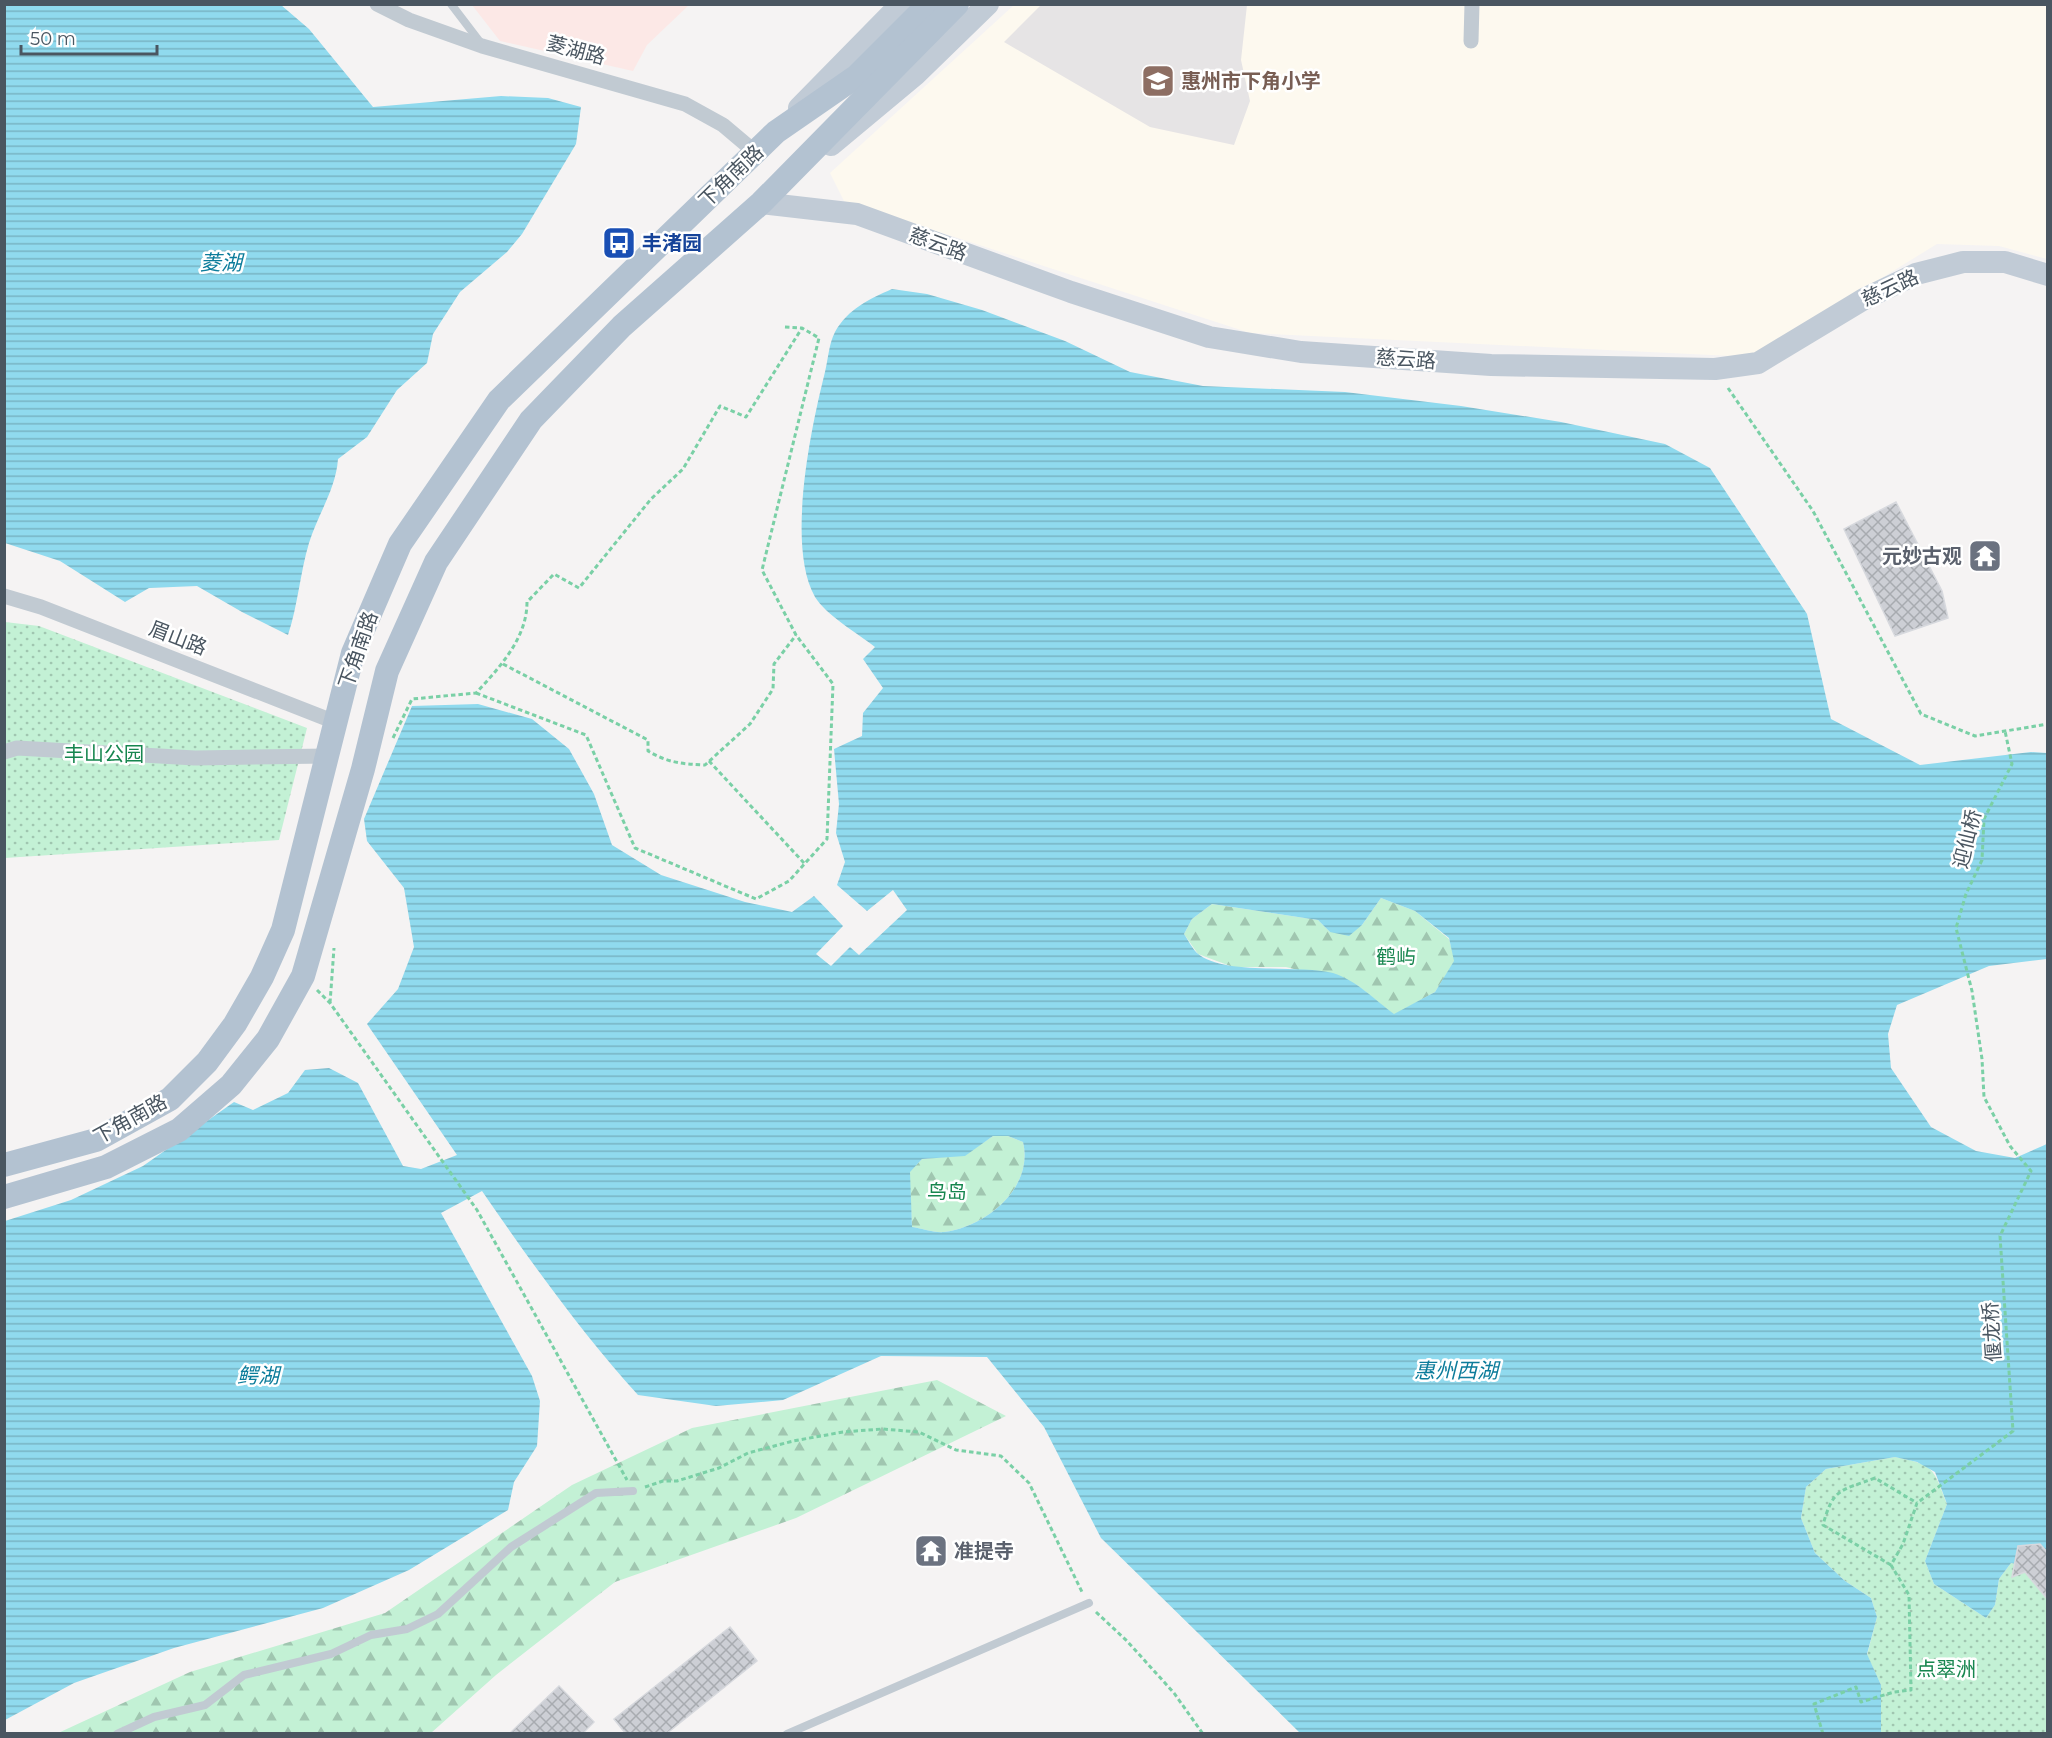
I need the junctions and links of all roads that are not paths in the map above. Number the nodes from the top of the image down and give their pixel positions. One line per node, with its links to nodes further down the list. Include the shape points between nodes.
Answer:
1 (376, 4): 9 (street, 菱湖路, via 408,20)
2 (451, 4): 9 (lane)
3 (901, 4): 11 (street, 下角南路)
4 (929, 4): 10 (main road)
5 (957, 4): 10 (main road)
6 (988, 4): 13 (street, 下角南路, via 915,75)
7 (1472, 4): 8 (street)
8 (1471, 40)
9 (482, 46): 12 (street, 菱湖路, via 685,104 723,125)
10 (866, 81): 11 (main road, 下角南路); 13 (main road, 下角南路)
11 (776, 132): 12 (main road, 下角南路)
12 (755, 152): 16 (main road, 下角南路, via 499,400 400,544 353,653)
13 (761, 203): 14 (street, 慈云路, via 857,214 1071,292 1209,337 1301,352 1467,363 1623,369 1715,369 1758,363 1864,299 1916,274 1963,262 2005,262); 20 (main road, 下角南路, via 622,326 531,420 436,562 387,671 303,976 268,1040 231,1085 179,1130 106,1167)
14 (2048, 275)
15 (4, 596): 16 (street, 眉山路)
16 (335, 722): 18 (main road, 下角南路)
17 (4, 752): 18 (street, via 17,748 195,758)
18 (328, 756): 19 (main road, 下角南路, via 283,930 235,1024 207,1062 170,1099 96,1140)
19 (4, 1165)
20 (4, 1197)
21 (633, 1491): 23 (lane, via 596,1492 511,1547 438,1614 407,1629 371,1635 332,1654 244,1675 205,1705 154,1717)
22 (1089, 1603): 24 (lane)
23 (117, 1734)
24 (787, 1734)

